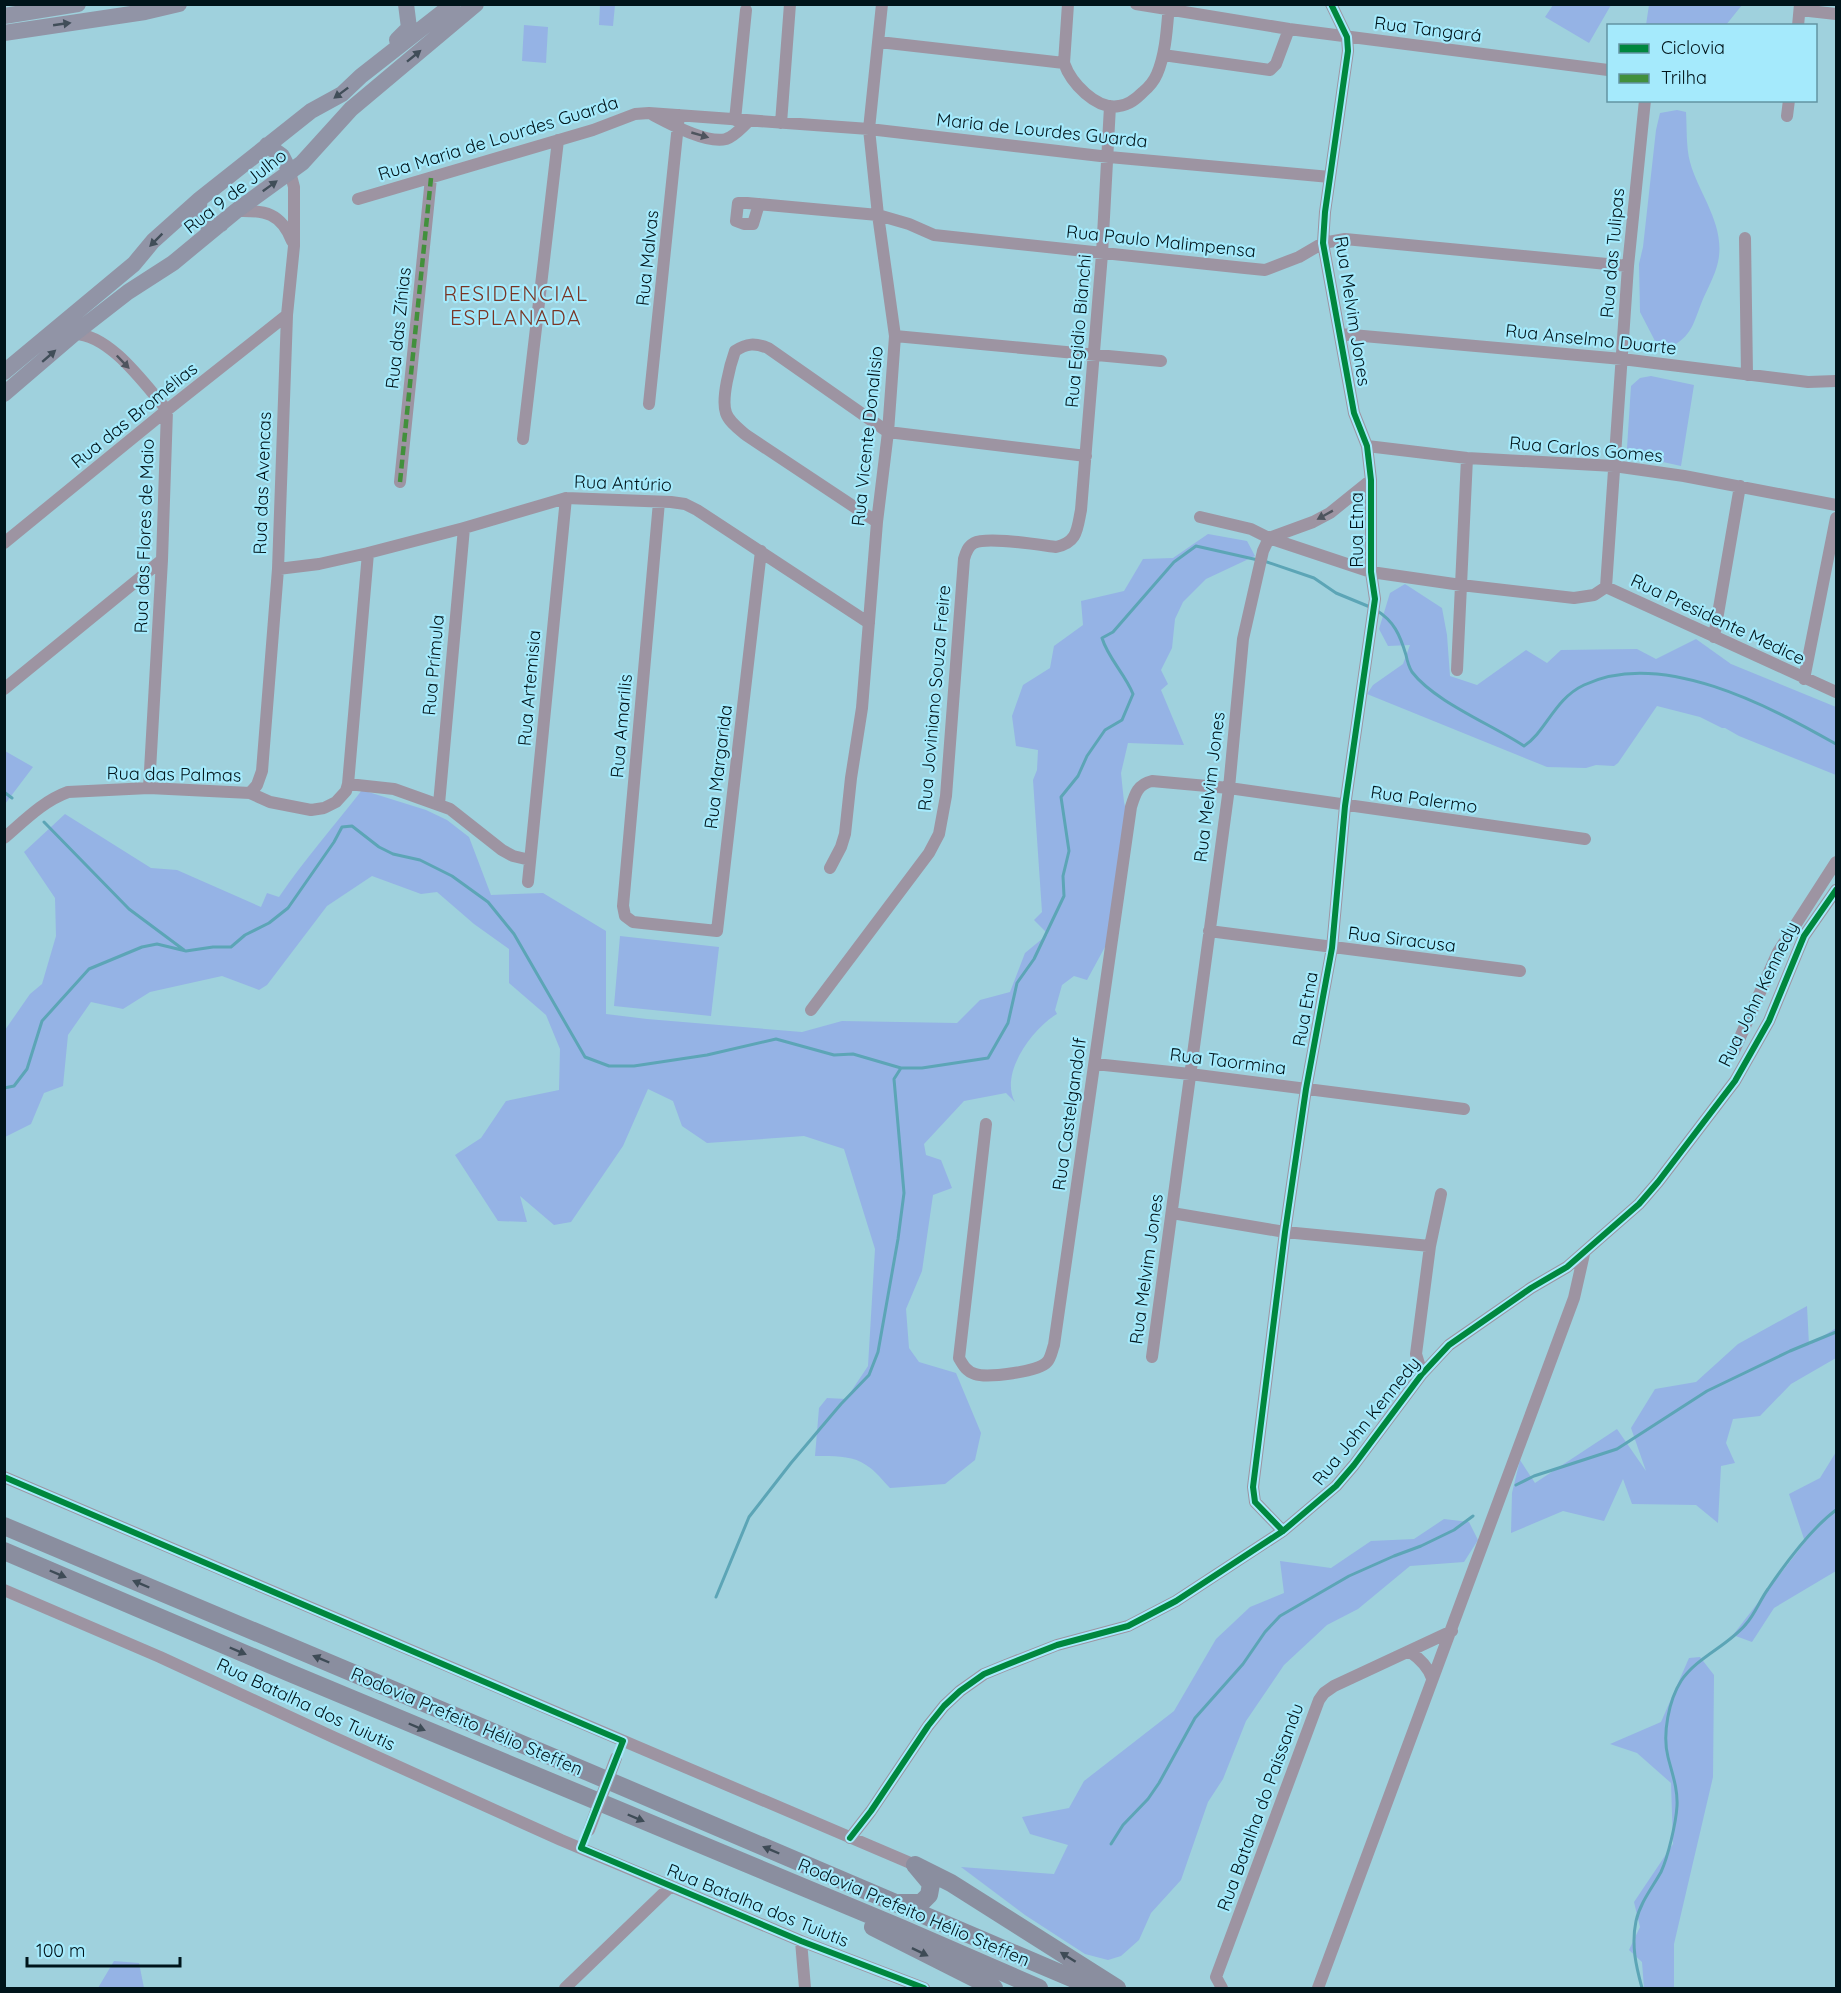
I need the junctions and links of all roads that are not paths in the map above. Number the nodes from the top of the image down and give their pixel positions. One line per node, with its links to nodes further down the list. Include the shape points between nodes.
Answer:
1 (78, 4): 15 (main road)
2 (179, 4): 18 (main road, one-way to 2)
3 (406, 4): 24 (main road, via 409,28)
4 (453, 4): 24 (main road, Rua 9 de Julho)
5 (476, 4): 39 (main road, Rua 9 de Julho, one-way to 5, via 351,109)
6 (790, 4): 33 (street)
7 (882, 4): 20 (street, Rua Vicente Donalisio)
8 (1068, 4): 22 (street)
9 (1136, 4): 11 (street, Rua Tangará)
10 (1331, 4): 19 (street, Rua Melvim Jones)
11 (1169, 7): 17 (street, Rua Tangará); 21 (street)
12 (1800, 7): 14 (street); 16 (street)
13 (746, 10): 31 (street)
14 (1836, 14)
15 (4, 16)
16 (1798, 24)
17 (1289, 29): 19 (street, Rua Tangará); 21 (street, via 1270,70)
18 (4, 33)
19 (1347, 37): 23 (street, Rua Tangará); 40 (street, Rua Melvim Jones)
20 (879, 42): 22 (street); 35 (street, Rua Vicente Donalisio)
21 (1163, 55): 27 (street, via 1147,89 1131,102)
22 (1064, 63): 27 (street, via 1085,93)
23 (1607, 70)
24 (361, 76): 37 (main road, Rua 9 de Julho, one-way to 37, via 342,94 311,111)
25 (1645, 102): 52 (street, Rua das Tulipas)
26 (1789, 102): 30 (street)
27 (1110, 106): 38 (street, Rua Egidio Bianchi)
28 (649, 113): 29 (street, Rua Maria de Lourdes Guarda); 34 (street); 36 (street, Rua Maria de Lourdes Guarda, via 635,114)
29 (680, 115): 31 (street, Rua Maria de Lourdes Guarda); 34 (street, Rua Malvas)
30 (1788, 116)
31 (735, 120): 32 (street, Rua Maria de Lourdes Guarda)
32 (749, 121): 33 (street, Maria de Lourdes Guarda); 34 (street, one-way to 32, via 724,139)
33 (781, 123): 35 (street, Maria de Lourdes Guarda)
34 (678, 129): 64 (street, Rua Malvas)
35 (869, 129): 38 (street, Maria de Lourdes Guarda); 46 (street, Rua Vicente Donalisio)
36 (558, 140): 41 (street, Rua Maria de Lourdes Guarda); 67 (street)
37 (267, 145): 39 (main road, via 282,156); 42 (main road, Rua 9 de Julho)
38 (1109, 157): 40 (street, Maria de Lourdes Guarda); 51 (street, Rua Egidio Bianchi)
39 (290, 172): 45 (main road, Rua 9 de Julho, one-way to 39); 50 (street, Rua das Avencas, via 294,187)
40 (1330, 177): 49 (street, Rua Melvim Jones)
41 (431, 178): 43 (street, Rua Maria de Lourdes Guarda); 73 (street, Rua das Zínias)
42 (200, 199): 47 (main road, via 201,221); 60 (main road, Rua 9 de Julho, one-way to 60, via 134,264)
43 (358, 199)
44 (759, 204): 46 (street, Rua Paulo Malimpensa)
45 (236, 210): 47 (main road, Rua 9 de Julho); 50 (street, via 269,214 287,229)
46 (878, 215): 51 (street, Rua Paulo Malimpensa, via 934,235); 56 (street, Rua Vicente Donalisio)
47 (221, 224): 54 (main road, Rua 9 de Julho)
48 (1745, 238): 61 (street)
49 (1323, 243): 51 (street, Rua Paulo Malimpensa, via 1265,270); 52 (street, Rua Paulo Malimpensa, via 1345,239); 55 (street, Rua Melvim Jones)
50 (294, 246): 53 (street, Rua das Avencas)
51 (1102, 254): 57 (street, Rua Egidio Bianchi)
52 (1628, 266): 58 (street, Rua das Tulipas)
53 (287, 315): 65 (street, Rua das Bromélias); 88 (street, Rua das Avencas)
54 (74, 334): 63 (main road, Rua 9 de Julho, one-way to 54); 65 (street, one-way to 65, via 106,344)
55 (1341, 334): 58 (street, Rua Anselmo Duarte); 68 (street, Rua Melvim Jones, via 1354,413)
56 (895, 336): 57 (street); 66 (street, Rua Vicente Donalisio)
57 (1094, 354): 59 (street); 69 (street, Rua Egidio Bianchi)
58 (1622, 359): 61 (street, Rua Anselmo Duarte); 71 (street, Rua das Tulipas)
59 (1161, 361)
60 (4, 372)
61 (1747, 375): 62 (street, Rua Anselmo Duarte)
62 (1836, 381)
63 (4, 394)
64 (650, 404)
65 (167, 410): 84 (street, Rua das Bromélias); 87 (street, Rua das Flores de Maio)
66 (888, 432): 69 (street); 80 (street, Rua Vicente Donalisio); 80 (street, via 768,348 744,345 735,351 725,398 726,414 732,423)
67 (523, 439)
68 (1367, 446): 70 (street, Rua Carlos Gomes); 72 (street, Rua Melvim Jones)
69 (1086, 456): 83 (street, Rua Egidio Bianchi, via 1081,510 1073,540 1056,547)
70 (1467, 458): 71 (street, Rua Carlos Gomes); 90 (street)
71 (1614, 466): 74 (street, Rua Carlos Gomes); 91 (street, Rua das Tulipas)
72 (1371, 480): 82 (street, one-way to 82, via 1330,513); 89 (street, Rua Etna)
73 (400, 482)
74 (1740, 486): 77 (street, Rua Carlos Gomes); 93 (street)
75 (566, 498): 76 (street, Rua Antúrio); 81 (street, Rua Antúrio); 107 (street, Rua Artemisia)
76 (659, 502): 85 (street, Rua Antúrio, via 685,504); 112 (street, Rua Amarilis, via 623,906 629,920)
77 (1836, 505)
78 (1200, 517): 82 (street, Rua Presidente Medice)
79 (1836, 518): 95 (street)
80 (877, 522): 92 (street, Rua Vicente Donalisio)
81 (464, 528): 86 (street, Rua Antúrio); 103 (street, Rua Prímula)
82 (1269, 538): 89 (street, Rua Presidente Medice); 101 (street, Rua Melvim Jones, via 1243,639)
83 (986, 540): 116 (street, Rua Joviniano Souza Freire, via 974,543 964,559 947,786 939,834 929,853)
84 (4, 543)
85 (761, 550): 92 (street, Rua Antúrio); 112 (street, Rua Margarida, via 717,932)
86 (368, 554): 88 (street, Rua Antúrio); 99 (street)
87 (162, 560): 96 (street); 100 (street, Rua das Flores de Maio)
88 (278, 569): 102 (street, Rua das Avencas, via 262,771)
89 (1371, 572): 90 (street, Rua Presidente Medice); 104 (street, Rua Etna, via 1375,599)
90 (1461, 585): 91 (street, Rua Presidente Medice, via 1574,598 1594,595); 94 (street)
91 (1606, 588): 93 (street, Rua Presidente Medice)
92 (869, 624): 109 (street, Rua Vicente Donalisio, via 845,834)
93 (1714, 637): 95 (street, Rua Presidente Medice)
94 (1457, 670)
95 (1804, 679): 97 (street, Rua Presidente Medice)
96 (4, 689)
97 (1836, 692)
98 (1152, 781): 101 (street, Rua Palermo); 118 (street, Rua Castelgandolf, via 1138,788 1131,807)
99 (348, 784): 102 (street, via 336,802 311,810 270,802); 103 (street, via 394,789)
100 (149, 788): 102 (street, Rua das Palmas); 105 (street, Rua das Palmas, via 56,796)
101 (1229, 788): 104 (street, Rua Palermo); 113 (street, Rua Melvim Jones)
102 (250, 793)
103 (439, 804): 107 (street, via 502,850)
104 (1346, 806): 106 (street, Rua Palermo); 114 (street, Rua Etna)
105 (4, 838)
106 (1585, 839)
107 (530, 860): 110 (street, Rua Artemisia)
108 (1836, 862): 117 (street, via 1783,944)
109 (830, 868)
110 (528, 882)
111 (1836, 890): 127 (street, Rua John Kennedy, via 1804,936 1769,1022 1735,1081 1639,1204)
112 (661, 926)
113 (1209, 931): 114 (street, Rua Siracusa); 119 (street, Rua Melvim Jones)
114 (1332, 948): 115 (street, Rua Siracusa); 120 (street, Rua Etna)
115 (1520, 971)
116 (811, 1010)
117 (1734, 1051)
118 (1095, 1064): 119 (street, Rua Taormina); 122 (street, Rua Castelgandolf, via 1054,1345 1048,1362 1038,1368 987,1376 973,1374 958,1358)
119 (1190, 1074): 120 (street, Rua Taormina); 124 (street, Rua Melvim Jones)
120 (1306, 1089): 121 (street, Rua Taormina); 125 (street, Rua Etna)
121 (1464, 1109)
122 (986, 1124)
123 (1441, 1194): 126 (street)
124 (1172, 1213): 125 (street); 128 (street, Rua Melvim Jones)
125 (1285, 1232): 126 (street); 132 (street, Rua Etna, via 1253,1487 1255,1502)
126 (1430, 1245): 129 (street, via 1416,1354)
127 (1584, 1254): 129 (street, Rua John Kennedy, via 1449,1345); 135 (street, via 1574,1298)
128 (1152, 1358)
129 (1422, 1374): 132 (street, Rua John Kennedy, via 1342,1479)
130 (4, 1477): 138 (street)
131 (4, 1524): 144 (highway, Rodovia Prefeito Hélio Steffen, one-way to 131)
132 (1283, 1531): 139 (street, Rua John Kennedy, via 1224,1572 1128,1626 1057,1645 984,1674 960,1691 928,1726)
133 (4, 1551): 143 (highway, Rodovia Prefeito Hélio Steffen, one-way to 143)
134 (4, 1590): 140 (street, Rua Batalha dos Tuiutis)
135 (1452, 1631): 136 (street, Rua Batalha do Paissandu); 137 (street)
136 (1408, 1651): 137 (street, via 1423,1663); 154 (street, Rua Batalha do Paissandu, via 1334,1686 1319,1700 1216,1977)
137 (1432, 1678): 155 (street)
138 (623, 1741): 139 (street); 140 (street, bridge)
139 (850, 1838): 141 (street)
140 (581, 1848): 142 (street, Rua Batalha dos Tuiutis)
141 (915, 1865): 144 (highway, via 931,1884 929,1895 921,1903); 153 (highway, one-way to 141, via 951,1883)
142 (671, 1886): 145 (street, Rua Batalha dos Tuiutis); 147 (street)
143 (814, 1893): 150 (highway, one-way to 150, via 887,1936); 151 (highway, Rodovia Prefeito Hélio Steffen)
144 (892, 1902): 152 (highway, Rodovia Prefeito Hélio Steffen)
145 (801, 1941): 146 (street); 149 (street, Rua Batalha dos Tuiutis)
146 (805, 1987): 148 (street)
147 (565, 1989)
148 (791, 1989)
149 (924, 1989)
150 (994, 1989)
151 (1039, 1989)
152 (1095, 1989)
153 (1117, 1989)
154 (1222, 1989)
155 (1318, 1989)

